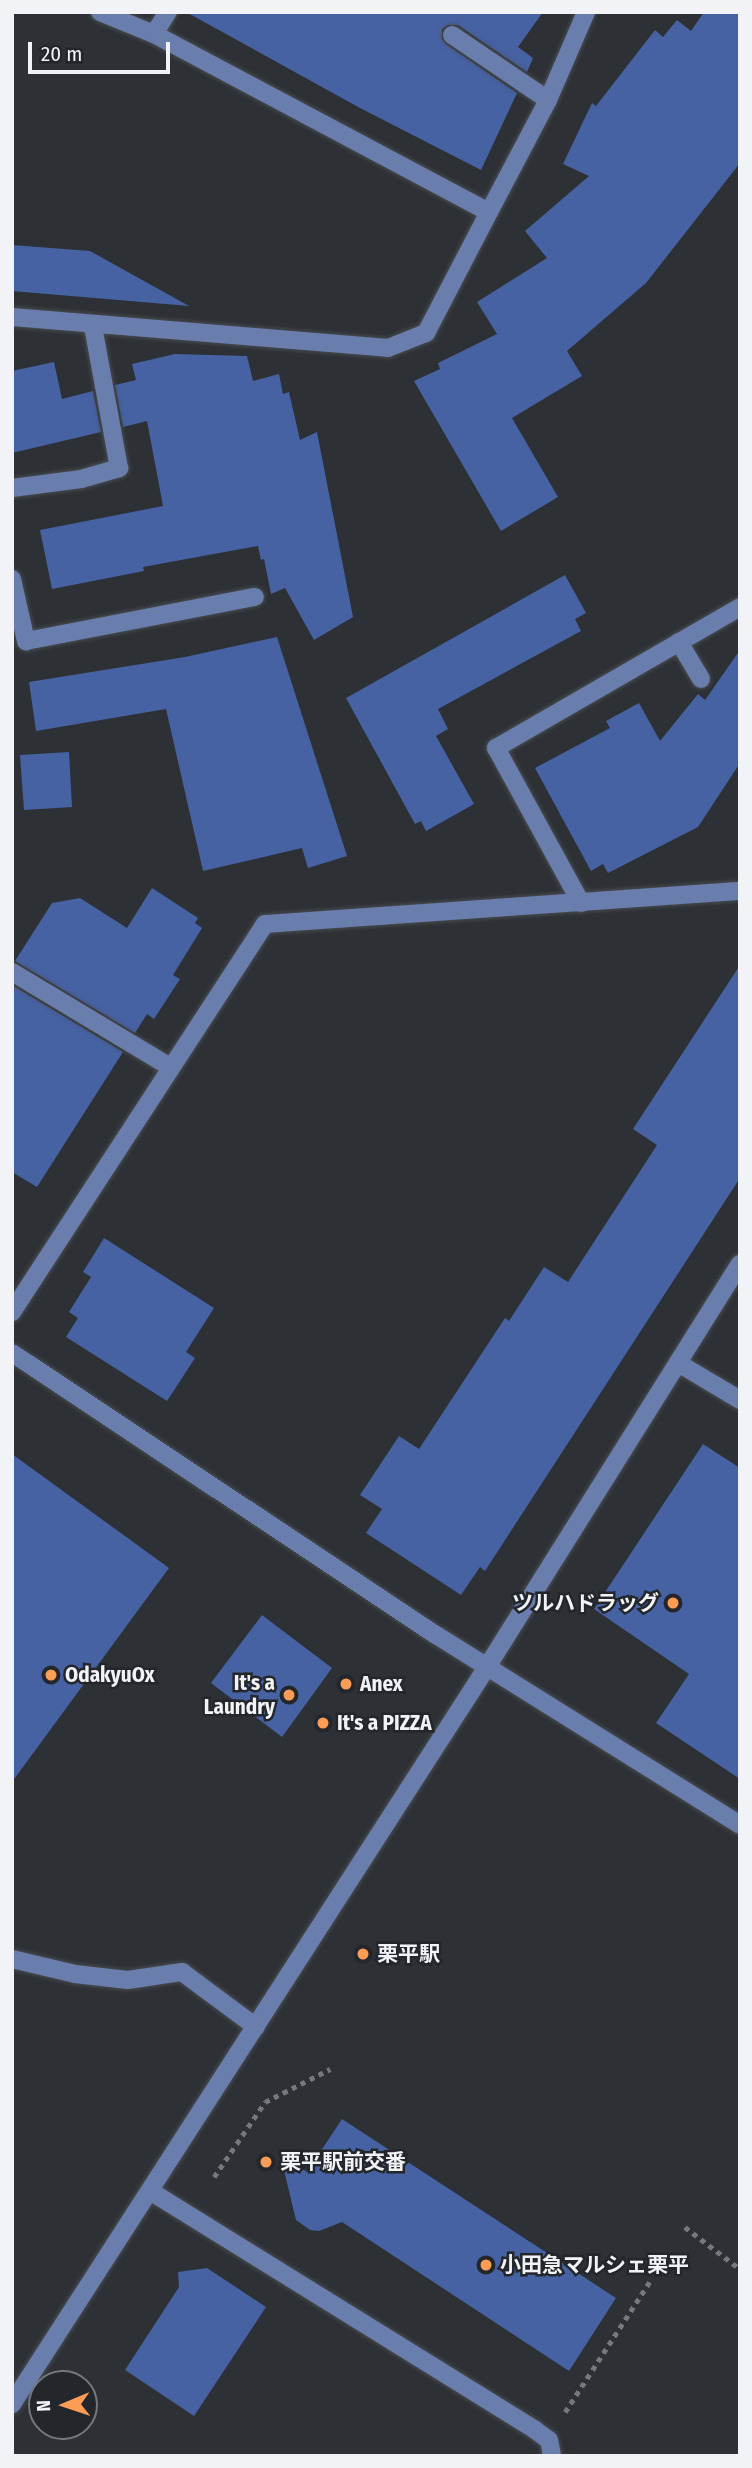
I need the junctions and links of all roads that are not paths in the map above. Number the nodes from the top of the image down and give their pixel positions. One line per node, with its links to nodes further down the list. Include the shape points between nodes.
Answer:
1 (100, 12): 4 (street)
2 (168, 12): 4 (street)
3 (586, 12): 6 (street)
4 (155, 34): 7 (street)
5 (452, 35): 6 (street)
6 (548, 100): 7 (street)
7 (489, 212): 9 (street, via 426,333 388,348)
8 (12, 317): 9 (street)
9 (93, 326): 10 (street, via 119,468 81,480)
10 (12, 488)
11 (12, 579): 12 (street, via 26,641)
12 (255, 597)
13 (740, 607): 14 (street)
14 (679, 642): 15 (street); 17 (street, via 496,748)
15 (701, 679)
16 (740, 891): 17 (street)
17 (581, 903): 19 (street, via 265,924)
18 (12, 972): 19 (street)
19 (170, 1067): 21 (street)
20 (740, 1264): 23 (street)
21 (12, 1312)
22 (12, 1353): 25 (street)
23 (678, 1363): 24 (street); 25 (street)
24 (740, 1400)
25 (487, 1667): 26 (street); 28 (street)
26 (740, 1825)
27 (12, 1959): 28 (street, via 75,1974 128,1980 182,1972)
28 (256, 2027): 29 (street)
29 (150, 2191): 30 (street); 31 (street)
30 (12, 2404)
31 (550, 2448)

